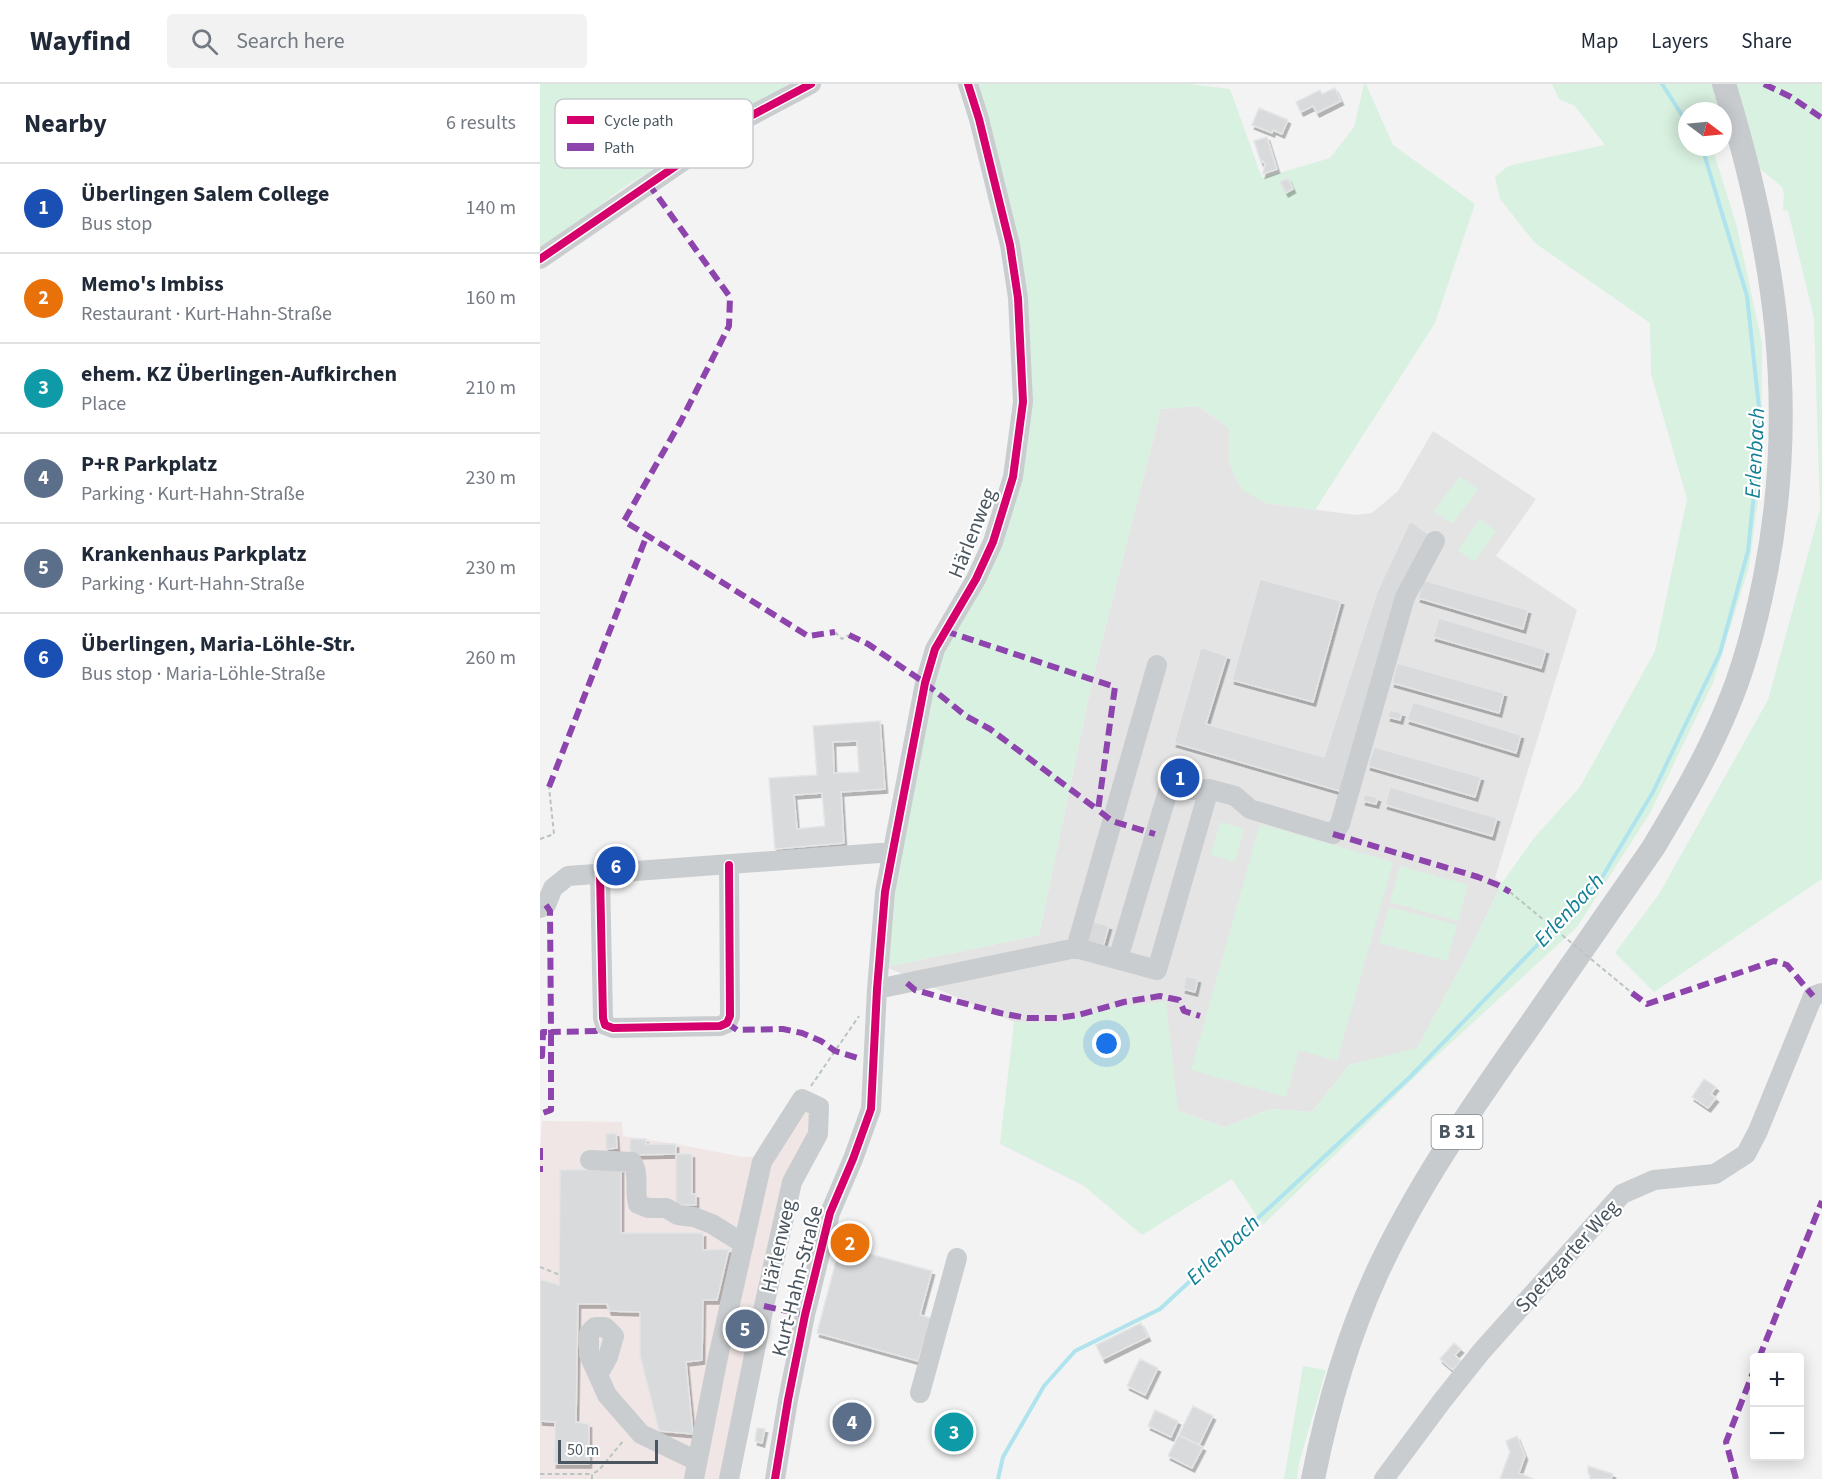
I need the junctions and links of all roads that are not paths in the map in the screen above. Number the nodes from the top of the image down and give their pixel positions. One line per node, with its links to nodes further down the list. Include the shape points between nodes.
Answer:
1 (811, 84): 4 (street)
2 (968, 84): 10 (street, Härlenweg, via 1010,245 1018,298 1023,402 1013,477 993,542 934,649)
3 (1724, 84): 26 (main road, B 31, via 1766,249 1781,374 1779,484 1759,608 1746,657 1709,748 1653,848 1467,1117 1395,1236 1342,1362)
4 (753, 115)
5 (670, 168): 6 (street)
6 (542, 253)
7 (1435, 541): 9 (street, via 1405,597 1340,824 1333,834 1250,809 1236,796)
8 (1157, 665): 14 (street)
9 (1209, 789): 15 (street, via 1168,791); 15 (street, via 1157,970)
10 (893, 852): 11 (street); 16 (street, Härlenweg, via 885,892)
11 (729, 865): 12 (street); 12 (street, via 730,1016 720,1026 605,1026)
12 (600, 873): 13 (street, via 568,876 553,888 546,905)
13 (540, 908)
14 (1076, 948): 15 (street); 16 (street)
15 (1118, 958)
16 (877, 989): 25 (street, Kurt-Hahn-Straße, via 871,1109 830,1213 805,1315)
17 (1822, 993): 27 (street, Spetzgarter Weg, via 1813,996 1746,1154 1715,1174 1654,1180 1622,1194 1481,1352)
18 (590, 1160): 19 (street, via 632,1162 636,1168 638,1204 694,1217)
19 (744, 1244): 23 (street, Härlenweg); 24 (street, Härlenweg, via 762,1162 802,1099 819,1107 818,1134 792,1182)
20 (957, 1258): 22 (street)
21 (598, 1375): 23 (street, via 607,1395 641,1434)
22 (920, 1393)
23 (696, 1470)
24 (729, 1479)
25 (775, 1479)
26 (1313, 1479)
27 (1384, 1479)

